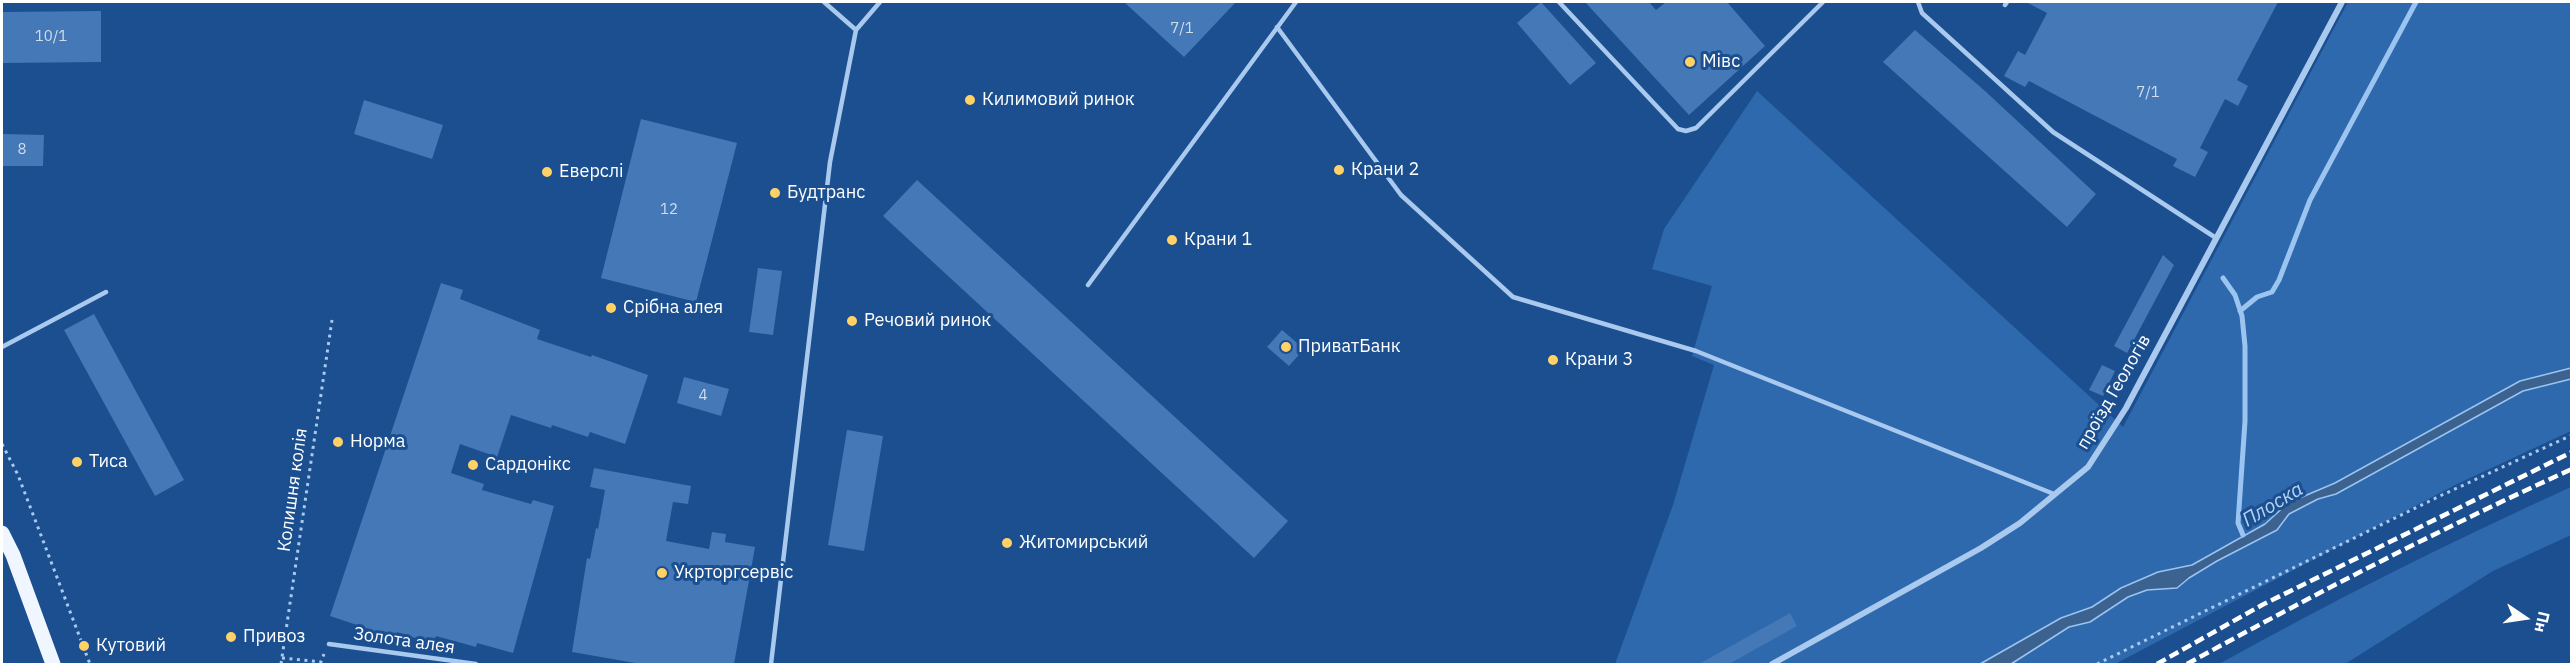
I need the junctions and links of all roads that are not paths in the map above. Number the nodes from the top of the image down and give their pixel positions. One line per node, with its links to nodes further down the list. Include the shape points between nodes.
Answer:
1 (824, 2): 9 (lane)
2 (880, 2): 9 (lane)
3 (1296, 2): 8 (lane)
4 (1559, 2): 5 (lane, via 1678,129 1686,131 1696,128)
5 (1823, 2)
6 (1918, 2): 10 (lane, via 1922,13 2053,132)
7 (2342, 2): 10 (street, проїзд Геологів)
8 (1277, 27): 11 (lane); 14 (lane, via 1401,195 1514,297 1696,351)
9 (856, 30): 19 (lane, via 830,162)
10 (2216, 238): 14 (street, проїзд Геологів, via 2126,408 2088,467)
11 (1088, 285)
12 (106, 292): 13 (lane)
13 (2, 347)
14 (2054, 494): 20 (street, проїзд Геологів, via 2020,523 1981,548)
15 (2, 533): 17 (main road)
16 (329, 644): 18 (lane, Золота алея)
17 (53, 664)
18 (476, 664)
19 (771, 664)
20 (1772, 664)

